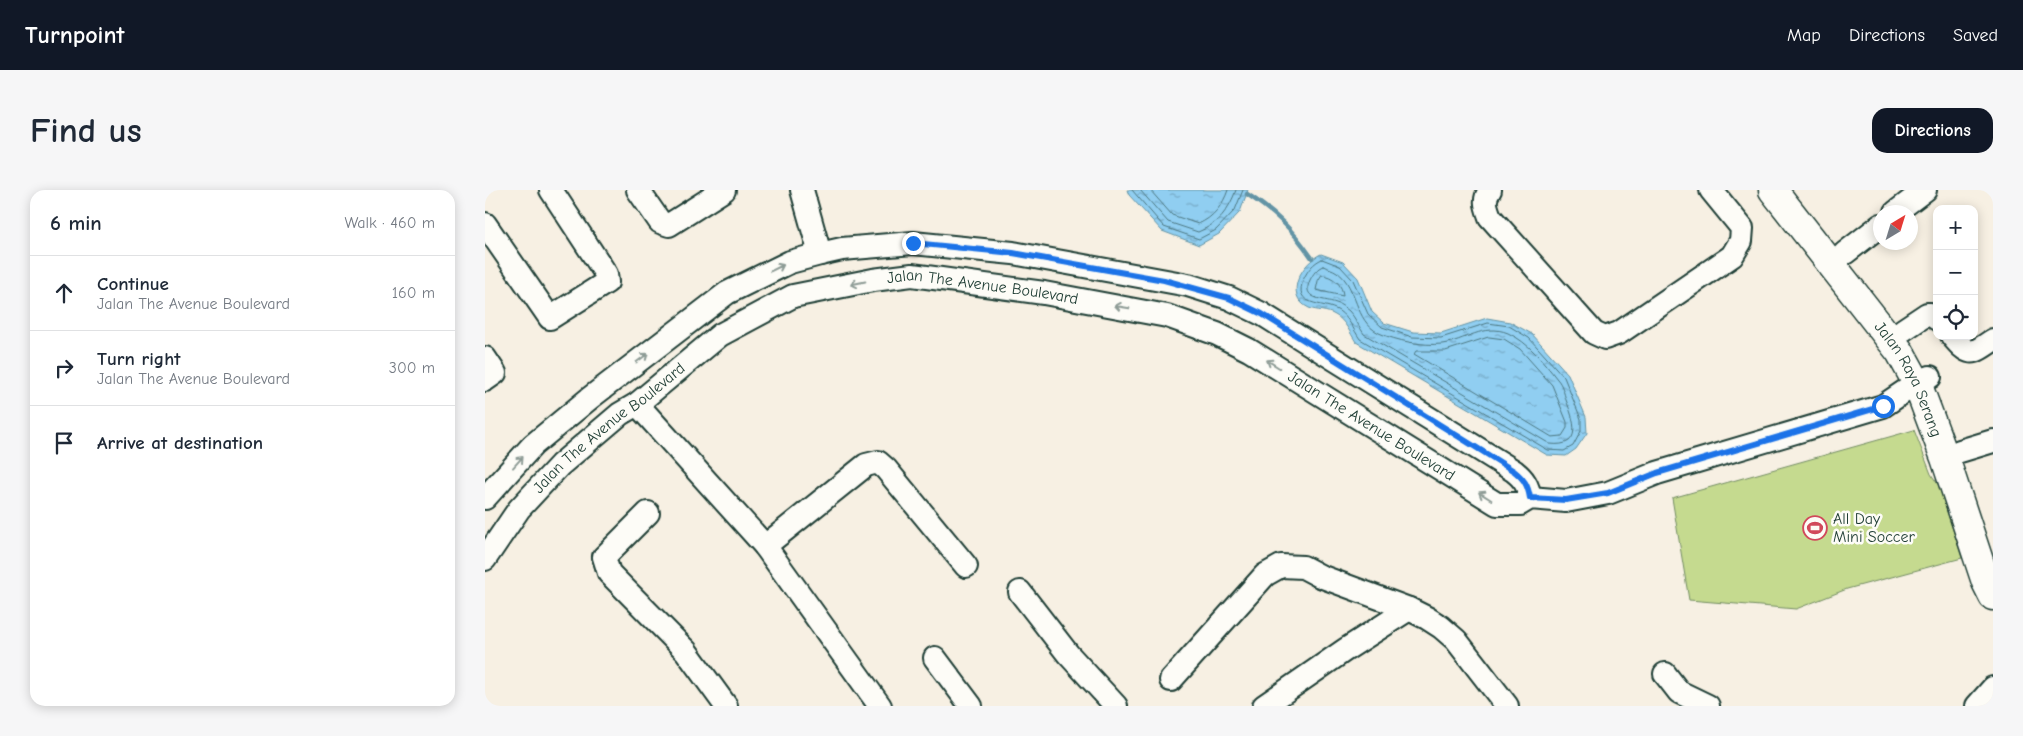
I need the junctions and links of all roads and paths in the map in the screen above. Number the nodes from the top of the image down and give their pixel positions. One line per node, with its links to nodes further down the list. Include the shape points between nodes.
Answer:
1 (551, 190): 11 (street, via 607,274 607,282 550,318)
2 (638, 190): 9 (street, via 660,222 669,225)
3 (802, 190): 15 (street)
4 (1490, 190): 5 (street, via 1485,196 1491,216 1594,333 1605,338 1619,333 1732,256 1741,241 1742,228)
5 (1711, 190)
6 (1773, 190): 23 (highway, Jalan Raya Serang)
7 (1793, 190): 14 (highway, Jalan Raya Serang)
8 (1925, 190): 10 (street)
9 (732, 193)
10 (1905, 205)
11 (485, 224)
12 (1873, 230): 14 (street)
13 (913, 243): 15 (street, Jalan The Avenue Boulevard); 16 (street); 28 (street, Jalan The Avenue Boulevard, via 1081,264 1188,285 1229,298 1262,314 1514,471 1528,486)
14 (1845, 252): 18 (highway, Jalan Raya Serang)
15 (820, 254): 27 (street, Jalan The Avenue Boulevard, one-way to 15, via 533,444 727,293 790,262)
16 (912, 275): 24 (street, Jalan The Avenue Boulevard, one-way to 24, via 793,296 720,336); 28 (street, Jalan The Avenue Boulevard, one-way to 16, via 1520,504 1497,504 1249,350 1217,334 1167,316 1044,293)
17 (1933, 316): 18 (street, via 1927,314)
18 (1903, 330): 23 (highway, Jalan Raya Serang)
19 (1955, 340): 20 (street, via 1970,353)
20 (1993, 340)
21 (485, 358): 22 (street, via 495,373)
22 (485, 380)
23 (1923, 380): 26 (highway, Jalan Raya Serang, via 1947,414); 28 (street, Jalan The Avenue Boulevard, via 1883,406 1657,473 1608,493 1566,500); 35 (highway, Jalan Raya Serang, via 1945,458)
24 (637, 404): 30 (street); 32 (street, Jalan The Avenue Boulevard, via 620,414 560,465 519,509)
25 (1993, 441): 26 (street)
26 (1960, 451): 31 (highway, Jalan Raya Serang)
27 (485, 498)
28 (1530, 498)
29 (648, 513): 42 (street, via 604,557 609,573 686,651)
30 (765, 546): 33 (street, via 867,465 878,462); 43 (street)
31 (1993, 548)
32 (485, 559)
33 (966, 566)
34 (1020, 592): 45 (street, via 1068,654)
35 (1993, 596)
36 (1409, 610): 39 (street, via 1303,567 1281,566 1265,575); 41 (street, via 1441,627 1456,640); 46 (street)
37 (935, 658): 44 (street)
38 (1665, 674): 47 (street, via 1679,692)
39 (1171, 680)
40 (1993, 688): 48 (street)
41 (1497, 702)
42 (726, 706)
43 (880, 706)
44 (971, 706)
45 (1116, 706)
46 (1263, 706)
47 (1708, 706)
48 (1977, 706)

